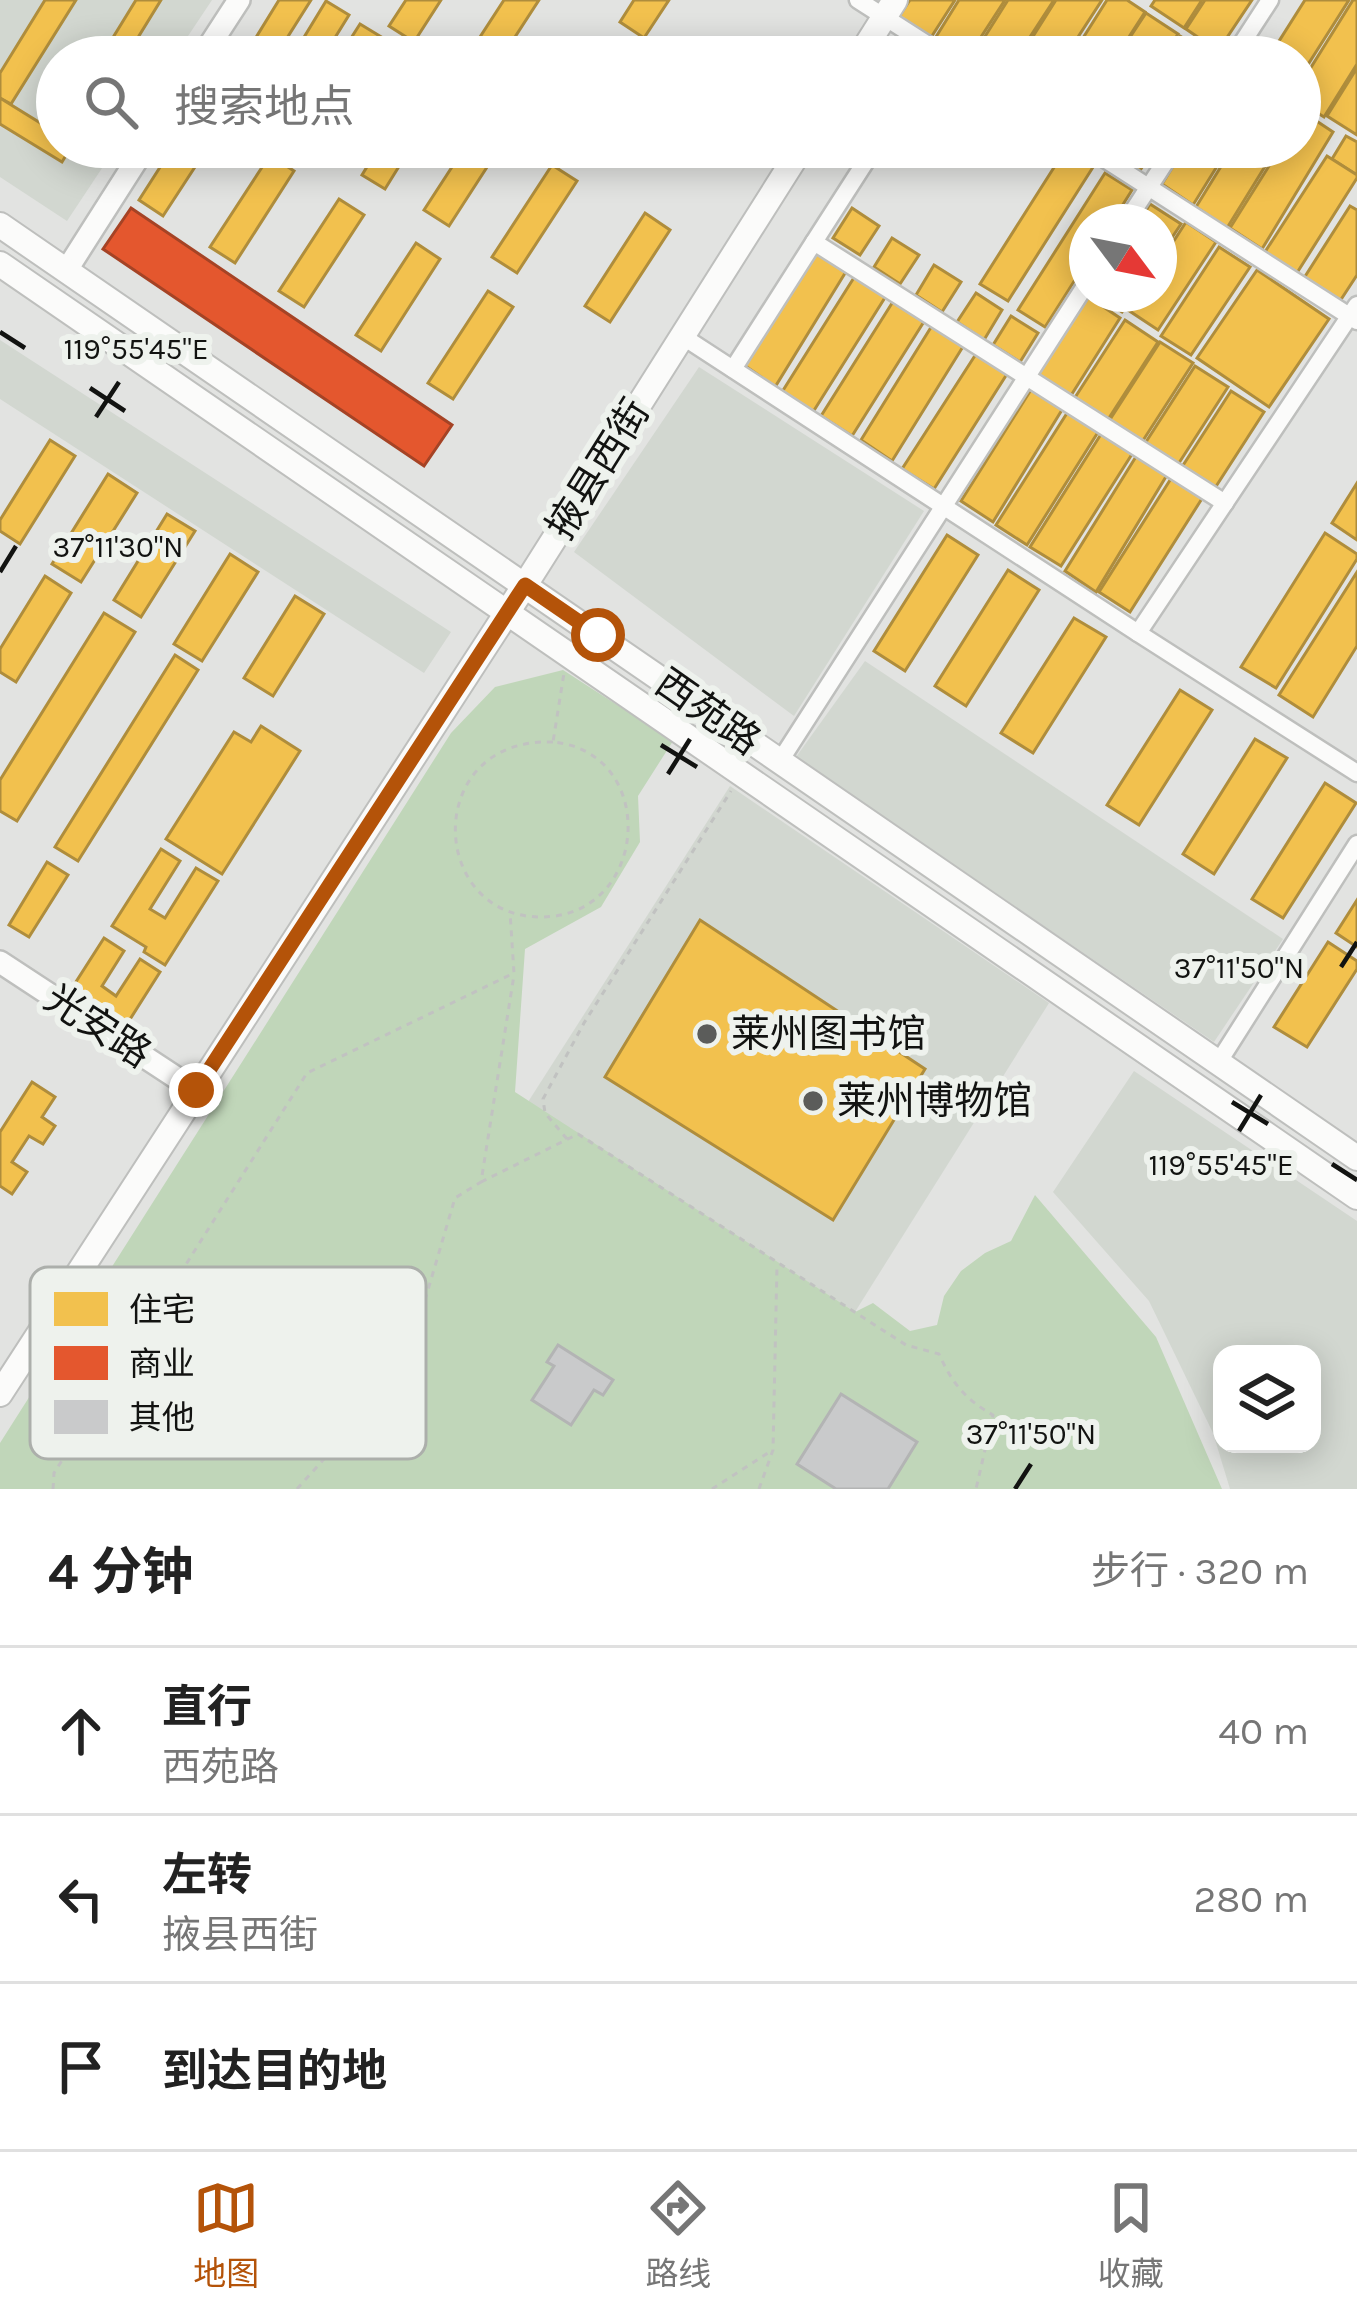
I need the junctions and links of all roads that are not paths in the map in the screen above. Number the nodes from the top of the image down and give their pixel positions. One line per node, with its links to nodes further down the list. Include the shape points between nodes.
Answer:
1 (238, 0): 5 (street)
2 (858, 0): 4 (street)
3 (1270, 0): 8 (street)
4 (890, 9): 6 (main road); 7 (street)
5 (215, 36)
6 (873, 36)
7 (918, 36)
8 (1247, 36)
9 (132, 168): 19 (street)
10 (789, 168): 22 (main road, 掖县西街)
11 (862, 168): 17 (street)
12 (1118, 168): 14 (street)
13 (1162, 168): 14 (street)
14 (1149, 188): 15 (street); 21 (street)
15 (1138, 204)
16 (0, 225): 19 (main road, 西苑路)
17 (814, 242): 23 (street); 24 (street)
18 (0, 264): 28 (main road, 西苑路)
19 (66, 271): 27 (main road, 西苑路)
20 (1069, 311): 24 (street)
21 (1354, 314): 25 (street)
22 (682, 336): 23 (street); 27 (main road, 掖县西街)
23 (733, 369): 26 (street)
24 (1026, 378): 25 (street); 26 (street)
25 (1225, 503): 29 (street)
26 (943, 506): 29 (street); 30 (street)
27 (525, 585): 28 (main road, 掖县西街); 30 (main road, 西苑路)
28 (507, 612): 35 (main road, 掖县西街); 37 (main road, 西苑路)
29 (1138, 633): 31 (street)
30 (780, 761): 34 (main road, 西苑路)
31 (1357, 773)
32 (1357, 844): 34 (street)
33 (0, 962): 35 (street, 光安路)
34 (1218, 1063): 36 (main road, 西苑路)
35 (196, 1090): 38 (main road, 掖县西街)
36 (1357, 1158)
37 (1357, 1197)
38 (82, 1267)
39 (30, 1347): 40 (main road, 掖县西街)
40 (0, 1394)

